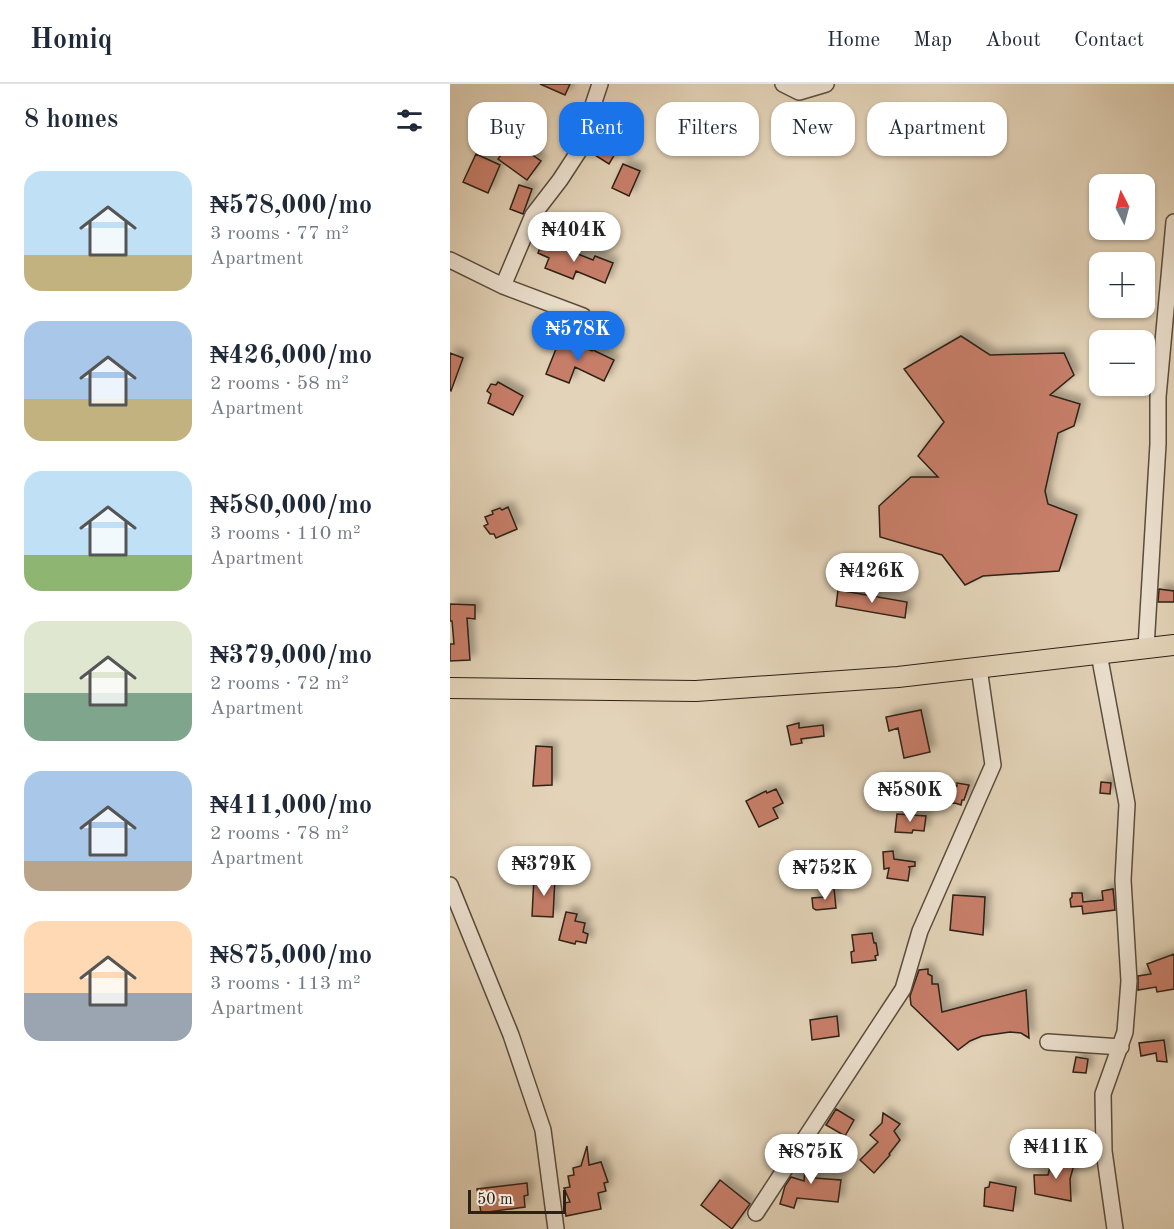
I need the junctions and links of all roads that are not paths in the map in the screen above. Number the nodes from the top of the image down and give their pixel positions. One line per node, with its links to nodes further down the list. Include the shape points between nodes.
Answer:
1 (600, 84): 6 (street, via 590,114 590,134 532,215)
2 (783, 84): 3 (street, via 799,92)
3 (826, 84)
4 (1174, 222): 9 (street, via 1158,397)
5 (450, 260): 6 (street)
6 (503, 286): 7 (street)
7 (583, 316)
8 (1174, 645): 9 (main road)
9 (1146, 648): 10 (main road)
10 (1099, 654): 11 (main road); 15 (street, via 1126,804 1123,880 1129,981)
11 (979, 668): 12 (main road, via 696,691); 16 (street, via 993,765 920,931 903,989)
12 (450, 688)
13 (450, 885): 17 (street, via 511,1035 543,1130)
14 (1048, 1042): 15 (street)
15 (1121, 1047): 18 (street, via 1103,1094 1104,1151)
16 (756, 1214)
17 (556, 1229)
18 (1116, 1229)

